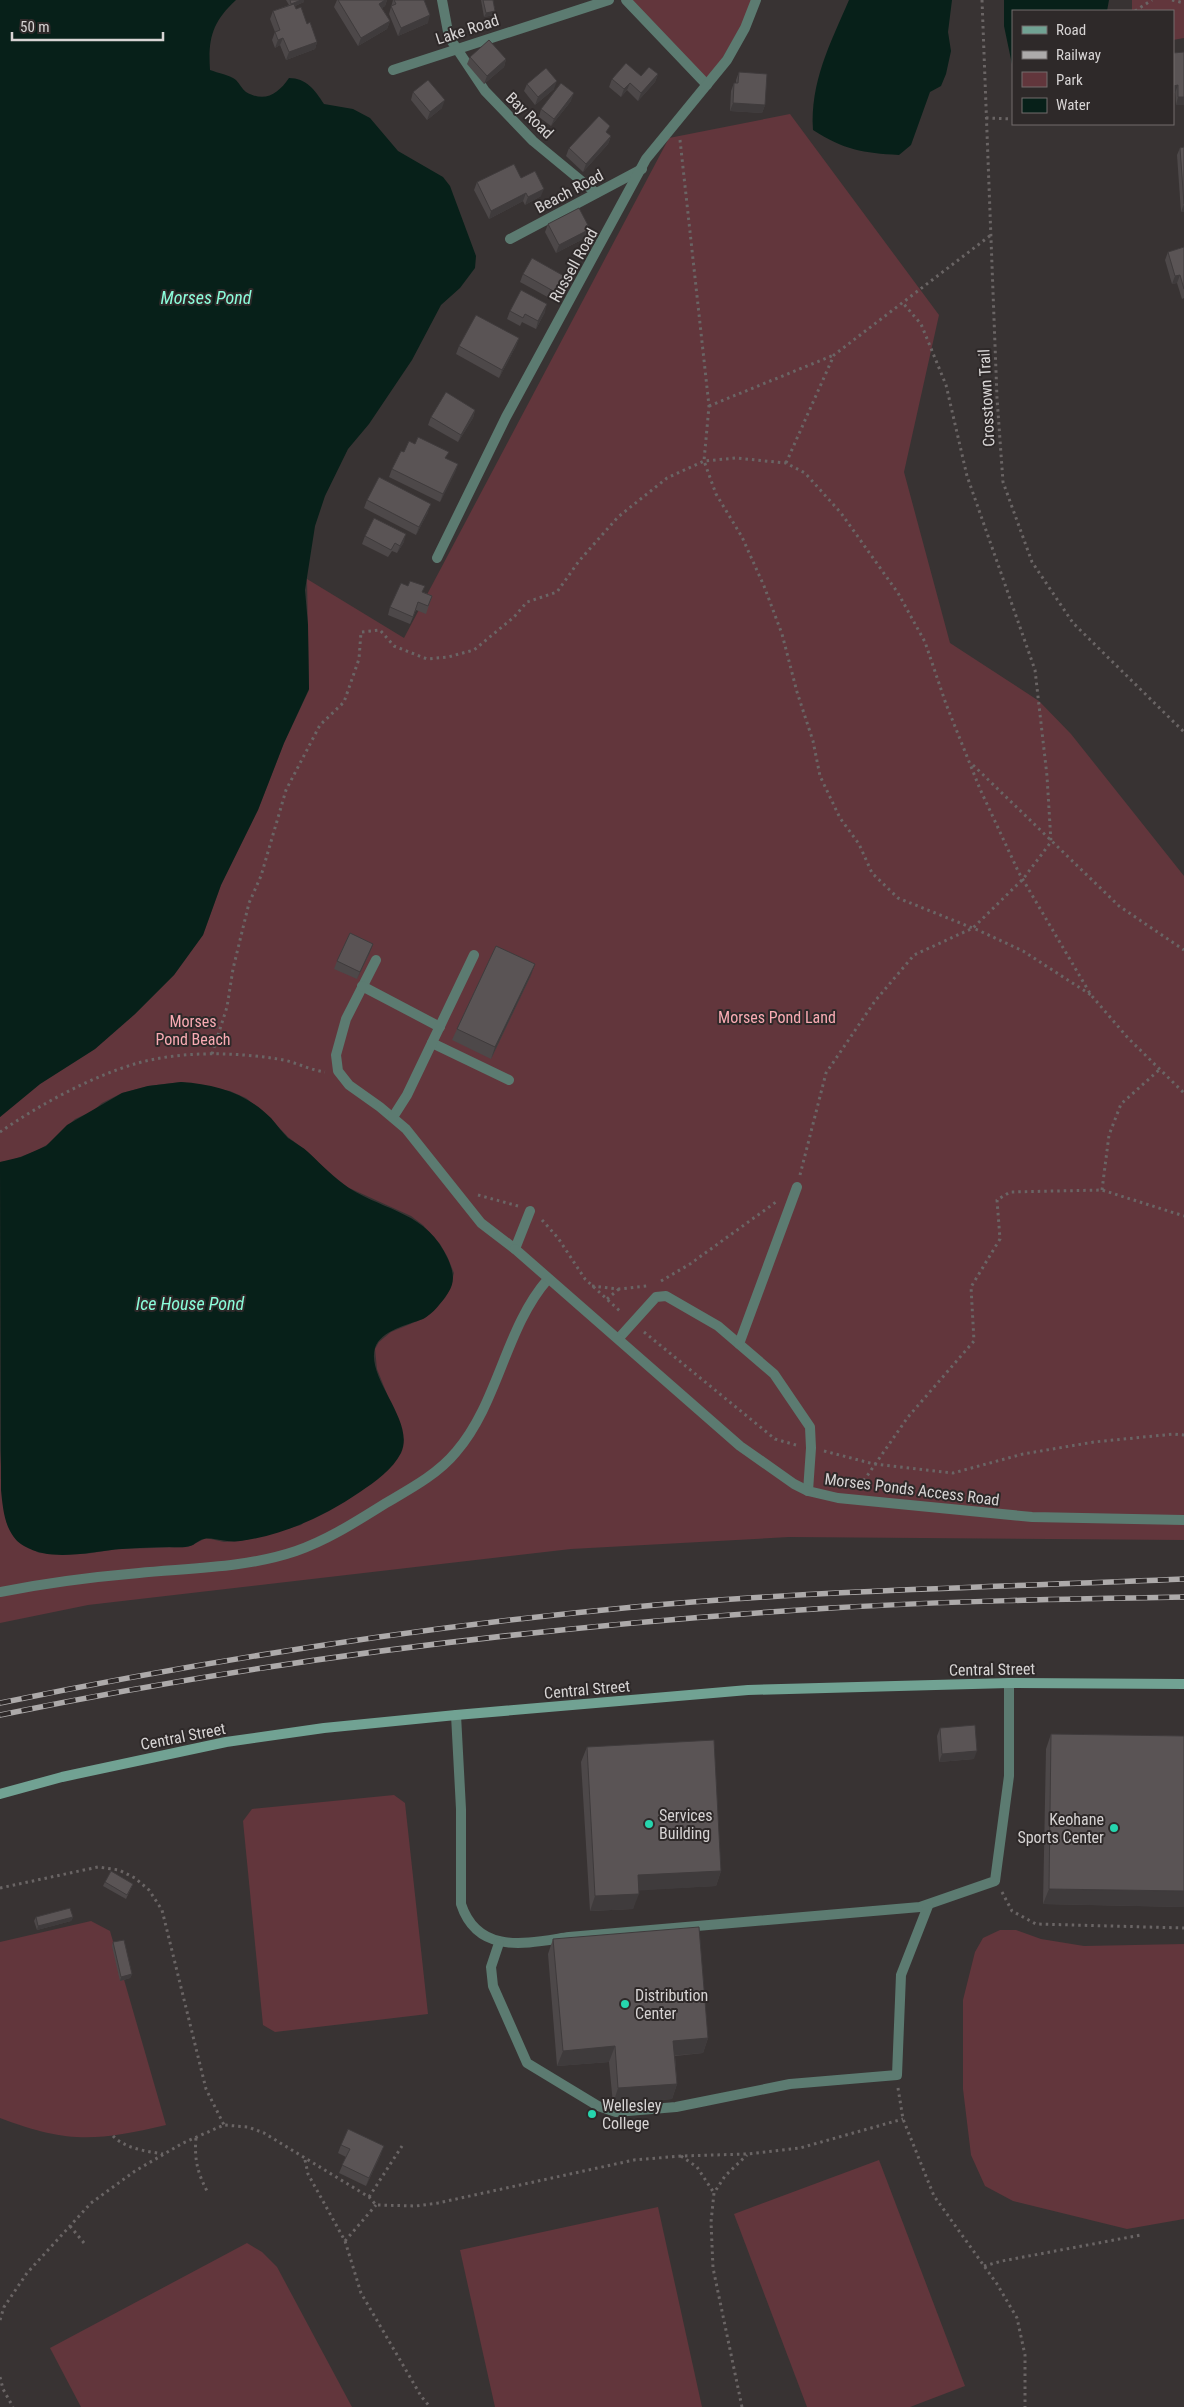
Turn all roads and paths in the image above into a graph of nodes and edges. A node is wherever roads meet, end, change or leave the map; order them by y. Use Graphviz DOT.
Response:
graph roads {
  1 [pos="442,0"];
  2 [pos="609,0"];
  3 [pos="626,0"];
  4 [pos="756,0"];
  5 [pos="982,0"];
  6 [pos="1152,0"];
  7 [pos="1172,0"];
  8 [pos="1184,3"];
  9 [pos="1137,10"];
  10 [pos="456,48"];
  11 [pos="393,70"];
  12 [pos="707,85"];
  13 [pos="986,118"];
  14 [pos="678,119"];
  15 [pos="1012,119"];
  16 [pos="642,169"];
  17 [pos="596,193"];
  18 [pos="991,235"];
  19 [pos="510,239"];
  20 [pos="902,302"];
  21 [pos="834,355"];
  22 [pos="709,406"];
  23 [pos="704,461"];
  24 [pos="786,463"];
  25 [pos="437,558"];
  26 [pos="1184,732"];
  27 [pos="971,763"];
  28 [pos="1051,842"];
  29 [pos="1023,879"];
  30 [pos="973,928"];
  31 [pos="1184,950"];
  32 [pos="474,955"];
  33 [pos="376,960"];
  34 [pos="362,986"];
  35 [pos="1092,995"];
  36 [pos="440,1028"];
  37 [pos="432,1043"];
  38 [pos="212,1054"];
  39 [pos="1160,1070"];
  40 [pos="338,1071"];
  41 [pos="509,1080"];
  42 [pos="1184,1093"];
  43 [pos="393,1117"];
  44 [pos="0,1132"];
  45 [pos="797,1187"];
  46 [pos="1102,1190"];
  47 [pos="458,1192"];
  48 [pos="530,1211"];
  49 [pos="1184,1216"];
  50 [pos="515,1249"];
  51 [pos="548,1279"];
  52 [pos="592,1286"];
  53 [pos="619,1289"];
  54 [pos="607,1300"];
  55 [pos="632,1322"];
  56 [pos="619,1338"];
  57 [pos="739,1344"];
  58 [pos="1184,1435"];
  59 [pos="811,1448"];
  60 [pos="874,1464"];
  61 [pos="808,1491"];
  62 [pos="857,1491"];
  63 [pos="1184,1520"];
  64 [pos="0,1582"];
  65 [pos="16,1589"];
  66 [pos="0,1592"];
  67 [pos="1009,1683"];
  68 [pos="1184,1684"];
  69 [pos="456,1715"];
  70 [pos="0,1794"];
  71 [pos="995,1881"];
  72 [pos="0,1888"];
  73 [pos="928,1906"];
  74 [pos="1184,1928"];
  75 [pos="499,1943"];
  76 [pos="897,2075"];
  77 [pos="902,2119"];
  78 [pos="224,2125"];
  79 [pos="113,2136"];
  80 [pos="196,2138"];
  81 [pos="402,2146"];
  82 [pos="164,2154"];
  83 [pos="747,2154"];
  84 [pos="681,2156"];
  85 [pos="304,2159"];
  86 [pos="208,2193"];
  87 [pos="714,2193"];
  88 [pos="369,2197"];
  89 [pos="376,2205"];
  90 [pos="70,2226"];
  91 [pos="1141,2235"];
  92 [pos="346,2241"];
  93 [pos="84,2243"];
  94 [pos="984,2266"];
  95 [pos="0,2320"];
  96 [pos="0,2377"];
  97 [pos="13,2407"];
  98 [pos="430,2407"];
  99 [pos="742,2407"];
  100 [pos="1025,2407"];
  1 -- 10 [label="street, Bay Road"];
  2 -- 10 [label="street, Lake Road"];
  3 -- 12 [label="street"];
  4 -- 12 [label="street, Russell Road"];
  5 -- 13 [label="path, Crosstown Trail"];
  6 -- 9 [label="path"];
  7 -- 8 [label="path"];
  10 -- 11 [label="street, Lake Road"];
  10 -- 17 [label="street, Bay Road"];
  12 -- 14 [label="street, Russell Road"];
  13 -- 15 [label="path"];
  13 -- 18 [label="path, Crosstown Trail"];
  14 -- 16 [label="street, Russell Road"];
  14 -- 22 [label="path"];
  16 -- 17 [label="street, Beach Road"];
  16 -- 25 [label="street, Russell Road"];
  17 -- 19 [label="street, Beach Road"];
  18 -- 20 [label="path"];
  18 -- 26 [label="path, Crosstown Trail"];
  20 -- 21 [label="path"];
  20 -- 28 [label="path"];
  21 -- 22 [label="path"];
  21 -- 24 [label="path"];
  22 -- 23 [label="path"];
  23 -- 24 [label="path"];
  23 -- 30 [label="path"];
  23 -- 38 [label="path"];
  24 -- 27 [label="path"];
  27 -- 28 [label="path"];
  27 -- 29 [label="path"];
  28 -- 29 [label="path"];
  28 -- 31 [label="path"];
  29 -- 30 [label="path"];
  29 -- 35 [label="path"];
  30 -- 35 [label="path"];
  30 -- 45 [label="path"];
  32 -- 36 [label="street"];
  33 -- 34 [label="street"];
  34 -- 36 [label="street"];
  34 -- 40 [label="street"];
  35 -- 39 [label="path"];
  36 -- 37 [label="street"];
  37 -- 41 [label="street"];
  37 -- 43 [label="street"];
  38 -- 40 [label="path"];
  38 -- 44 [label="path"];
  39 -- 42 [label="path"];
  39 -- 46 [label="path"];
  40 -- 43 [label="street, Morses Ponds Access Road"];
  43 -- 47 [label="street, Morses Ponds Access Road"];
  45 -- 53 [label="path"];
  45 -- 57 [label="street"];
  46 -- 49 [label="path"];
  46 -- 60 [label="path"];
  47 -- 48 [label="path"];
  47 -- 50 [label="street, Morses Ponds Access Road"];
  48 -- 50 [label="street"];
  48 -- 52 [label="path"];
  50 -- 51 [label="street, Morses Ponds Access Road"];
  51 -- 56 [label="street, Morses Ponds Access Road"];
  51 -- 65 [label="street"];
  52 -- 53 [label="path"];
  52 -- 54 [label="path"];
  53 -- 54 [label="path"];
  54 -- 55 [label="path"];
  55 -- 56 [label="street"];
  55 -- 57 [label="street"];
  55 -- 59 [label="path"];
  56 -- 61 [label="street, Morses Ponds Access Road"];
  57 -- 59 [label="street"];
  58 -- 60 [label="path"];
  59 -- 60 [label="path"];
  59 -- 61 [label="street"];
  60 -- 62 [label="path"];
  61 -- 63 [label="street, Morses Ponds Access Road"];
  64 -- 65 [label="street"];
  65 -- 66 [label="street"];
  67 -- 68 [label="main road, Central Street"];
  67 -- 69 [label="main road, Central Street"];
  67 -- 71 [label="street"];
  69 -- 70 [label="main road, Central Street"];
  69 -- 75 [label="street"];
  71 -- 73 [label="street"];
  71 -- 74 [label="path"];
  72 -- 78 [label="path"];
  73 -- 75 [label="street"];
  73 -- 76 [label="street"];
  75 -- 76 [label="street"];
  76 -- 77 [label="path"];
  77 -- 83 [label="path"];
  77 -- 94 [label="path"];
  78 -- 80 [label="path"];
  78 -- 85 [label="path"];
  79 -- 82 [label="path"];
  80 -- 82 [label="path"];
  80 -- 86 [label="path"];
  81 -- 88 [label="path"];
  82 -- 90 [label="path"];
  83 -- 84 [label="path"];
  83 -- 87 [label="path"];
  84 -- 87 [label="path"];
  84 -- 89 [label="path"];
  85 -- 88 [label="path"];
  85 -- 92 [label="path"];
  87 -- 99 [label="path"];
  88 -- 89 [label="path"];
  89 -- 92 [label="path"];
  90 -- 93 [label="path"];
  90 -- 95 [label="path"];
  91 -- 94 [label="path"];
  92 -- 98 [label="path"];
  94 -- 100 [label="path"];
  96 -- 97 [label="path"];
}
